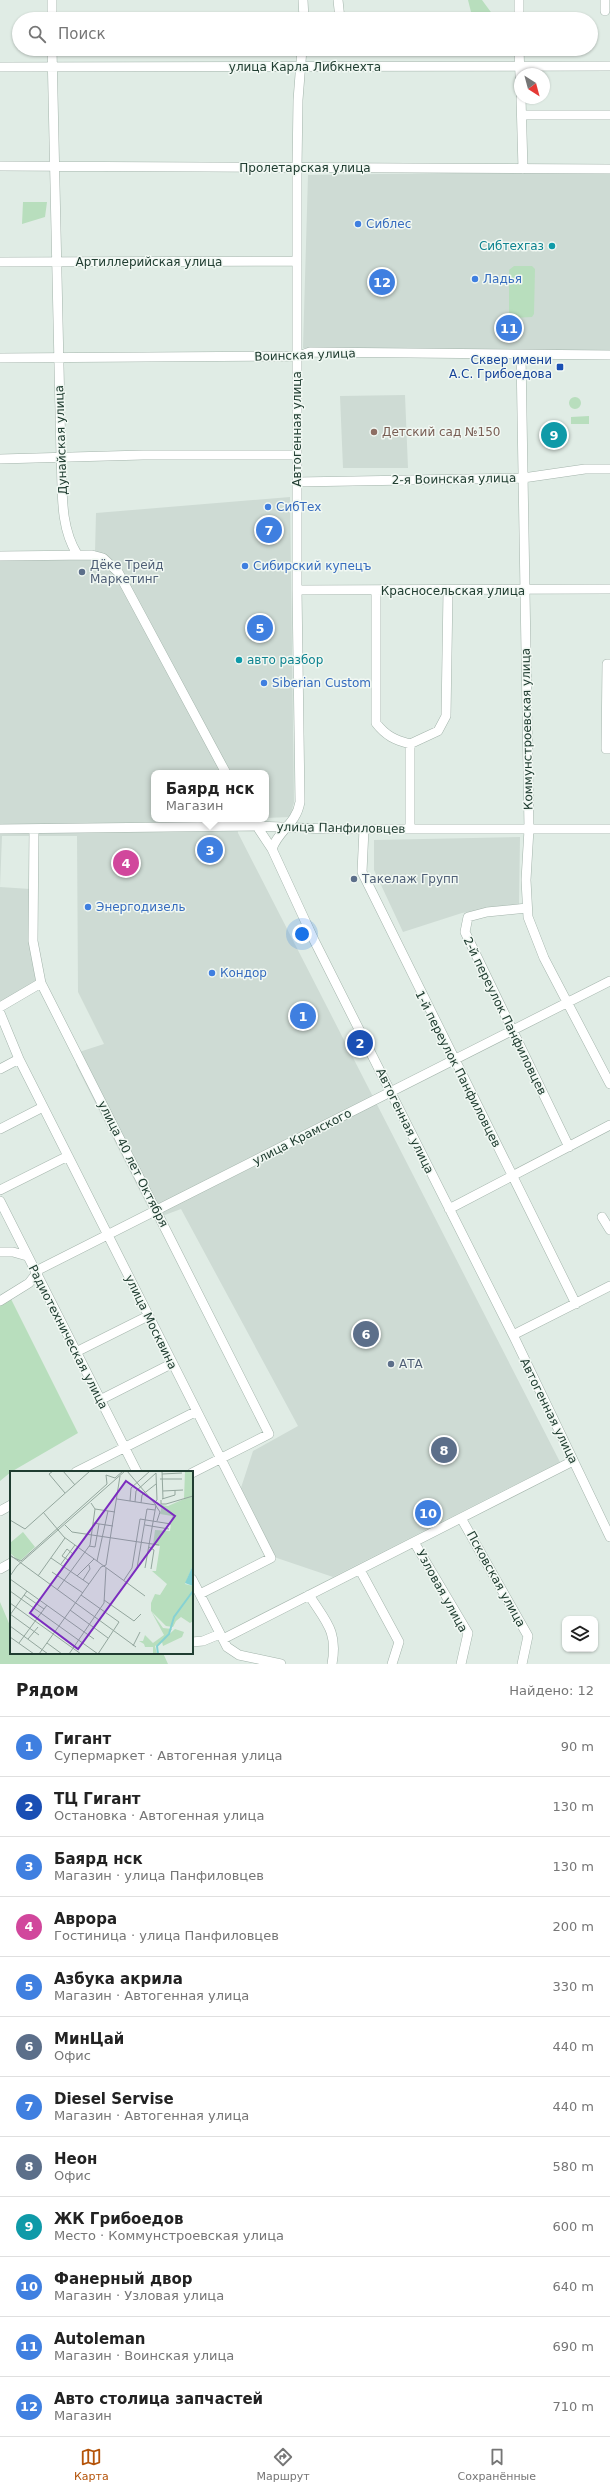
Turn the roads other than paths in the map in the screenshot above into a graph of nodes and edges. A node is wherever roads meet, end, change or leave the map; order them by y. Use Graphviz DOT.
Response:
graph roads {
  1 [pos="52,0"];
  2 [pos="303,0"];
  3 [pos="338,0"];
  4 [pos="518,0"];
  5 [pos="605,0"];
  6 [pos="52,12"];
  7 [pos="304,12"];
  8 [pos="339,12"];
  9 [pos="519,12"];
  10 [pos="605,12"];
  11 [pos="52,56"];
  12 [pos="301,56"];
  13 [pos="519,56"];
  14 [pos="52,66"];
  15 [pos="610,66"];
  16 [pos="0,67"];
  17 [pos="300,67"];
  18 [pos="520,68"];
  19 [pos="550,70"];
  20 [pos="514,72"];
  21 [pos="521,104"];
  22 [pos="522,115"];
  23 [pos="610,115"];
  24 [pos="54,165"];
  25 [pos="0,166"];
  26 [pos="297,168"];
  27 [pos="523,169"];
  28 [pos="610,169"];
  29 [pos="297,261"];
  30 [pos="0,262"];
  31 [pos="55,262"];
  32 [pos="522,355"];
  33 [pos="610,355"];
  34 [pos="298,356"];
  35 [pos="58,357"];
  36 [pos="0,358"];
  37 [pos="297,455"];
  38 [pos="61,456"];
  39 [pos="0,458"];
  40 [pos="610,469"];
  41 [pos="523,478"];
  42 [pos="297,482"];
  43 [pos="77,554"];
  44 [pos="0,556"];
  45 [pos="610,589"];
  46 [pos="297,590"];
  47 [pos="448,590"];
  48 [pos="525,590"];
  49 [pos="376,591"];
  50 [pos="610,664"];
  51 [pos="410,744"];
  52 [pos="610,748"];
  53 [pos="224,770"];
  54 [pos="254,822"];
  55 [pos="288,826"];
  56 [pos="0,829"];
  57 [pos="34,829"];
  58 [pos="364,829"];
  59 [pos="410,829"];
  60 [pos="529,829"];
  61 [pos="610,829"];
  62 [pos="272,849"];
  63 [pos="527,908"];
  64 [pos="610,981"];
  65 [pos="41,983"];
  66 [pos="568,1002"];
  67 [pos="0,1007"];
  68 [pos="0,1012"];
  69 [pos="512,1032"];
  70 [pos="19,1060"];
  71 [pos="454,1062"];
  72 [pos="0,1069"];
  73 [pos="610,1084"];
  74 [pos="392,1092"];
  75 [pos="43,1107"];
  76 [pos="610,1125"];
  77 [pos="0,1129"];
  78 [pos="569,1147"];
  79 [pos="68,1156"];
  80 [pos="512,1176"];
  81 [pos="0,1190"];
  82 [pos="0,1201"];
  83 [pos="449,1209"];
  84 [pos="157,1211"];
  85 [pos="602,1216"];
  86 [pos="610,1230"];
  87 [pos="109,1235"];
  88 [pos="0,1252"];
  89 [pos="27,1256"];
  90 [pos="36,1274"];
  91 [pos="610,1286"];
  92 [pos="0,1300"];
  93 [pos="576,1304"];
  94 [pos="148,1316"];
  95 [pos="513,1335"];
  96 [pos="76,1352"];
  97 [pos="171,1364"];
  98 [pos="100,1400"];
  99 [pos="195,1412"];
  100 [pos="124,1448"];
  101 [pos="220,1459"];
  102 [pos="573,1461"];
  103 [pos="78,1471"];
  104 [pos="136,1471"];
  105 [pos="193,1472"];
  106 [pos="10,1506"];
  107 [pos="0,1511"];
  108 [pos="462,1518"];
  109 [pos="610,1537"];
  110 [pos="414,1542"];
  111 [pos="10,1564"];
  112 [pos="0,1569"];
  113 [pos="360,1570"];
  114 [pos="193,1581"];
  115 [pos="200,1594"];
  116 [pos="309,1595"];
  117 [pos="222,1637"];
  118 [pos="193,1642"];
  119 [pos="248,1660"];
  120 [pos="281,1664"];
  121 [pos="332,1664"];
  122 [pos="392,1664"];
  123 [pos="461,1664"];
  124 [pos="522,1664"];
  1 -- 6 [label="street"];
  2 -- 7 [label="street"];
  3 -- 8 [label="street"];
  4 -- 9 [label="street"];
  5 -- 10 [label="street"];
  11 -- 14 [label="street, Дунайская улица"];
  12 -- 17 [label="street, Автогенная улица"];
  13 -- 18 [label="street"];
  14 -- 16 [label="street, улица Карла Либкнехта"];
  14 -- 17 [label="street, улица Карла Либкнехта"];
  14 -- 24 [label="street, Дунайская улица"];
  15 -- 19 [label="street, улица Карла Либкнехта"];
  17 -- 20 [label="street, улица Карла Либкнехта"];
  17 -- 26 [label="street, Автогенная улица"];
  21 -- 22 [label="street"];
  22 -- 23 [label="street"];
  22 -- 27 [label="street"];
  24 -- 25 [label="street, Пролетарская улица"];
  24 -- 26 [label="street, Пролетарская улица"];
  24 -- 31 [label="street, Дунайская улица"];
  26 -- 27 [label="street, Пролетарская улица"];
  26 -- 29 [label="street, Автогенная улица"];
  27 -- 28 [label="street, Пролетарская улица"];
  29 -- 31 [label="street, Артиллерийская улица"];
  29 -- 34 [label="street, Автогенная улица"];
  30 -- 31 [label="street, Артиллерийская улица"];
  31 -- 35 [label="street, Дунайская улица"];
  32 -- 33 [label="street, Воинская улица"];
  32 -- 34 [label="street, Воинская улица"];
  32 -- 41 [label="street, Коммунстроевская улица"];
  34 -- 35 [label="street, Воинская улица"];
  34 -- 37 [label="street, Автогенная улица"];
  35 -- 36 [label="street, Воинская улица"];
  35 -- 38 [label="street, Дунайская улица"];
  37 -- 38 [label="street"];
  37 -- 42 [label="street, Автогенная улица"];
  38 -- 39 [label="street"];
  38 -- 43 [label="street, Дунайская улица"];
  40 -- 41 [label="street, 2-я Воинская улица"];
  41 -- 42 [label="street, 2-я Воинская улица"];
  41 -- 48 [label="street, Коммунстроевская улица"];
  42 -- 46 [label="street, Автогенная улица"];
  43 -- 44 [label="street"];
  43 -- 53 [label="street"];
  45 -- 48 [label="street, Красносельская улица"];
  46 -- 49 [label="street, Красносельская улица"];
  46 -- 55 [label="street, Автогенная улица"];
  47 -- 48 [label="street, Красносельская улица"];
  47 -- 49 [label="street, Красносельская улица"];
  47 -- 51 [label="street"];
  48 -- 60 [label="street, Коммунстроевская улица"];
  49 -- 51 [label="street"];
  50 -- 52 [label="street"];
  51 -- 59 [label="street"];
  54 -- 55 [label="street, улица Панфиловцев"];
  54 -- 57 [label="street, улица Панфиловцев"];
  54 -- 62 [label="street"];
  55 -- 58 [label="street, улица Панфиловцев"];
  55 -- 62 [label="street, Автогенная улица"];
  56 -- 57 [label="street, улица Панфиловцев"];
  57 -- 65 [label="street, улица 40 лет Октября"];
  58 -- 59 [label="street, улица Панфиловцев"];
  58 -- 71 [label="street, 1-й переулок Панфиловцев"];
  59 -- 60 [label="street, улица Панфиловцев"];
  60 -- 61 [label="street, улица Панфиловцев"];
  60 -- 63 [label="street, Коммунстроевская улица"];
  62 -- 74 [label="street, Автогенная улица"];
  63 -- 66 [label="street, Коммунстроевская улица"];
  63 -- 69 [label="street, 2-й переулок Панфиловцев"];
  64 -- 66 [label="street, улица Крамского"];
  65 -- 67 [label="street"];
  65 -- 84 [label="street, улица 40 лет Октября"];
  66 -- 69 [label="street, улица Крамского"];
  66 -- 73 [label="street, Коммунстроевская улица"];
  68 -- 70 [label="street, улица Москвина"];
  69 -- 71 [label="street, улица Крамского"];
  69 -- 78 [label="street, 2-й переулок Панфиловцев"];
  70 -- 72 [label="street"];
  70 -- 75 [label="street, улица Москвина"];
  71 -- 74 [label="street, улица Крамского"];
  71 -- 80 [label="street, 1-й переулок Панфиловцев"];
  74 -- 83 [label="street, Автогенная улица"];
  74 -- 84 [label="street, улица Крамского"];
  75 -- 77 [label="street"];
  75 -- 79 [label="street, улица Москвина"];
  76 -- 78 [label="street"];
  78 -- 80 [label="street"];
  79 -- 81 [label="street"];
  79 -- 87 [label="street, улица Москвина"];
  80 -- 83 [label="street"];
  80 -- 93 [label="street, 1-й переулок Панфиловцев"];
  82 -- 89 [label="street, Радиотехническая улица"];
  83 -- 95 [label="street, Автогенная улица"];
  84 -- 87 [label="street, улица Крамского"];
  84 -- 101 [label="street, улица 40 лет Октября"];
  85 -- 86 [label="street"];
  87 -- 90 [label="street, улица Крамского"];
  87 -- 94 [label="street, улица Москвина"];
  88 -- 89 [label="street"];
  89 -- 90 [label="street, Радиотехническая улица"];
  90 -- 92 [label="street, улица Крамского"];
  90 -- 96 [label="street, Радиотехническая улица"];
  91 -- 93 [label="street"];
  93 -- 95 [label="street"];
  94 -- 96 [label="street"];
  94 -- 97 [label="street, улица Москвина"];
  95 -- 102 [label="street, Автогенная улица"];
  96 -- 98 [label="street, Радиотехническая улица"];
  97 -- 98 [label="street"];
  97 -- 99 [label="street, улица Москвина"];
  98 -- 100 [label="street, Радиотехническая улица"];
  99 -- 100 [label="street"];
  99 -- 101 [label="street, улица Москвина"];
  100 -- 103 [label="street"];
  100 -- 104 [label="street, Радиотехническая улица"];
  101 -- 105 [label="street"];
  101 -- 115 [label="street, улица Москвина"];
  102 -- 108 [label="street"];
  102 -- 109 [label="street, Автогенная улица"];
  106 -- 107 [label="street"];
  108 -- 110 [label="street"];
  108 -- 124 [label="street, Псковская улица"];
  110 -- 113 [label="street"];
  110 -- 123 [label="street, Узловая улица"];
  111 -- 112 [label="street"];
  113 -- 116 [label="street"];
  113 -- 122 [label="street"];
  114 -- 115 [label="street"];
  115 -- 117 [label="street"];
  116 -- 117 [label="street"];
  116 -- 121 [label="street"];
  117 -- 118 [label="street"];
  117 -- 119 [label="street"];
  119 -- 120 [label="street"];
}
